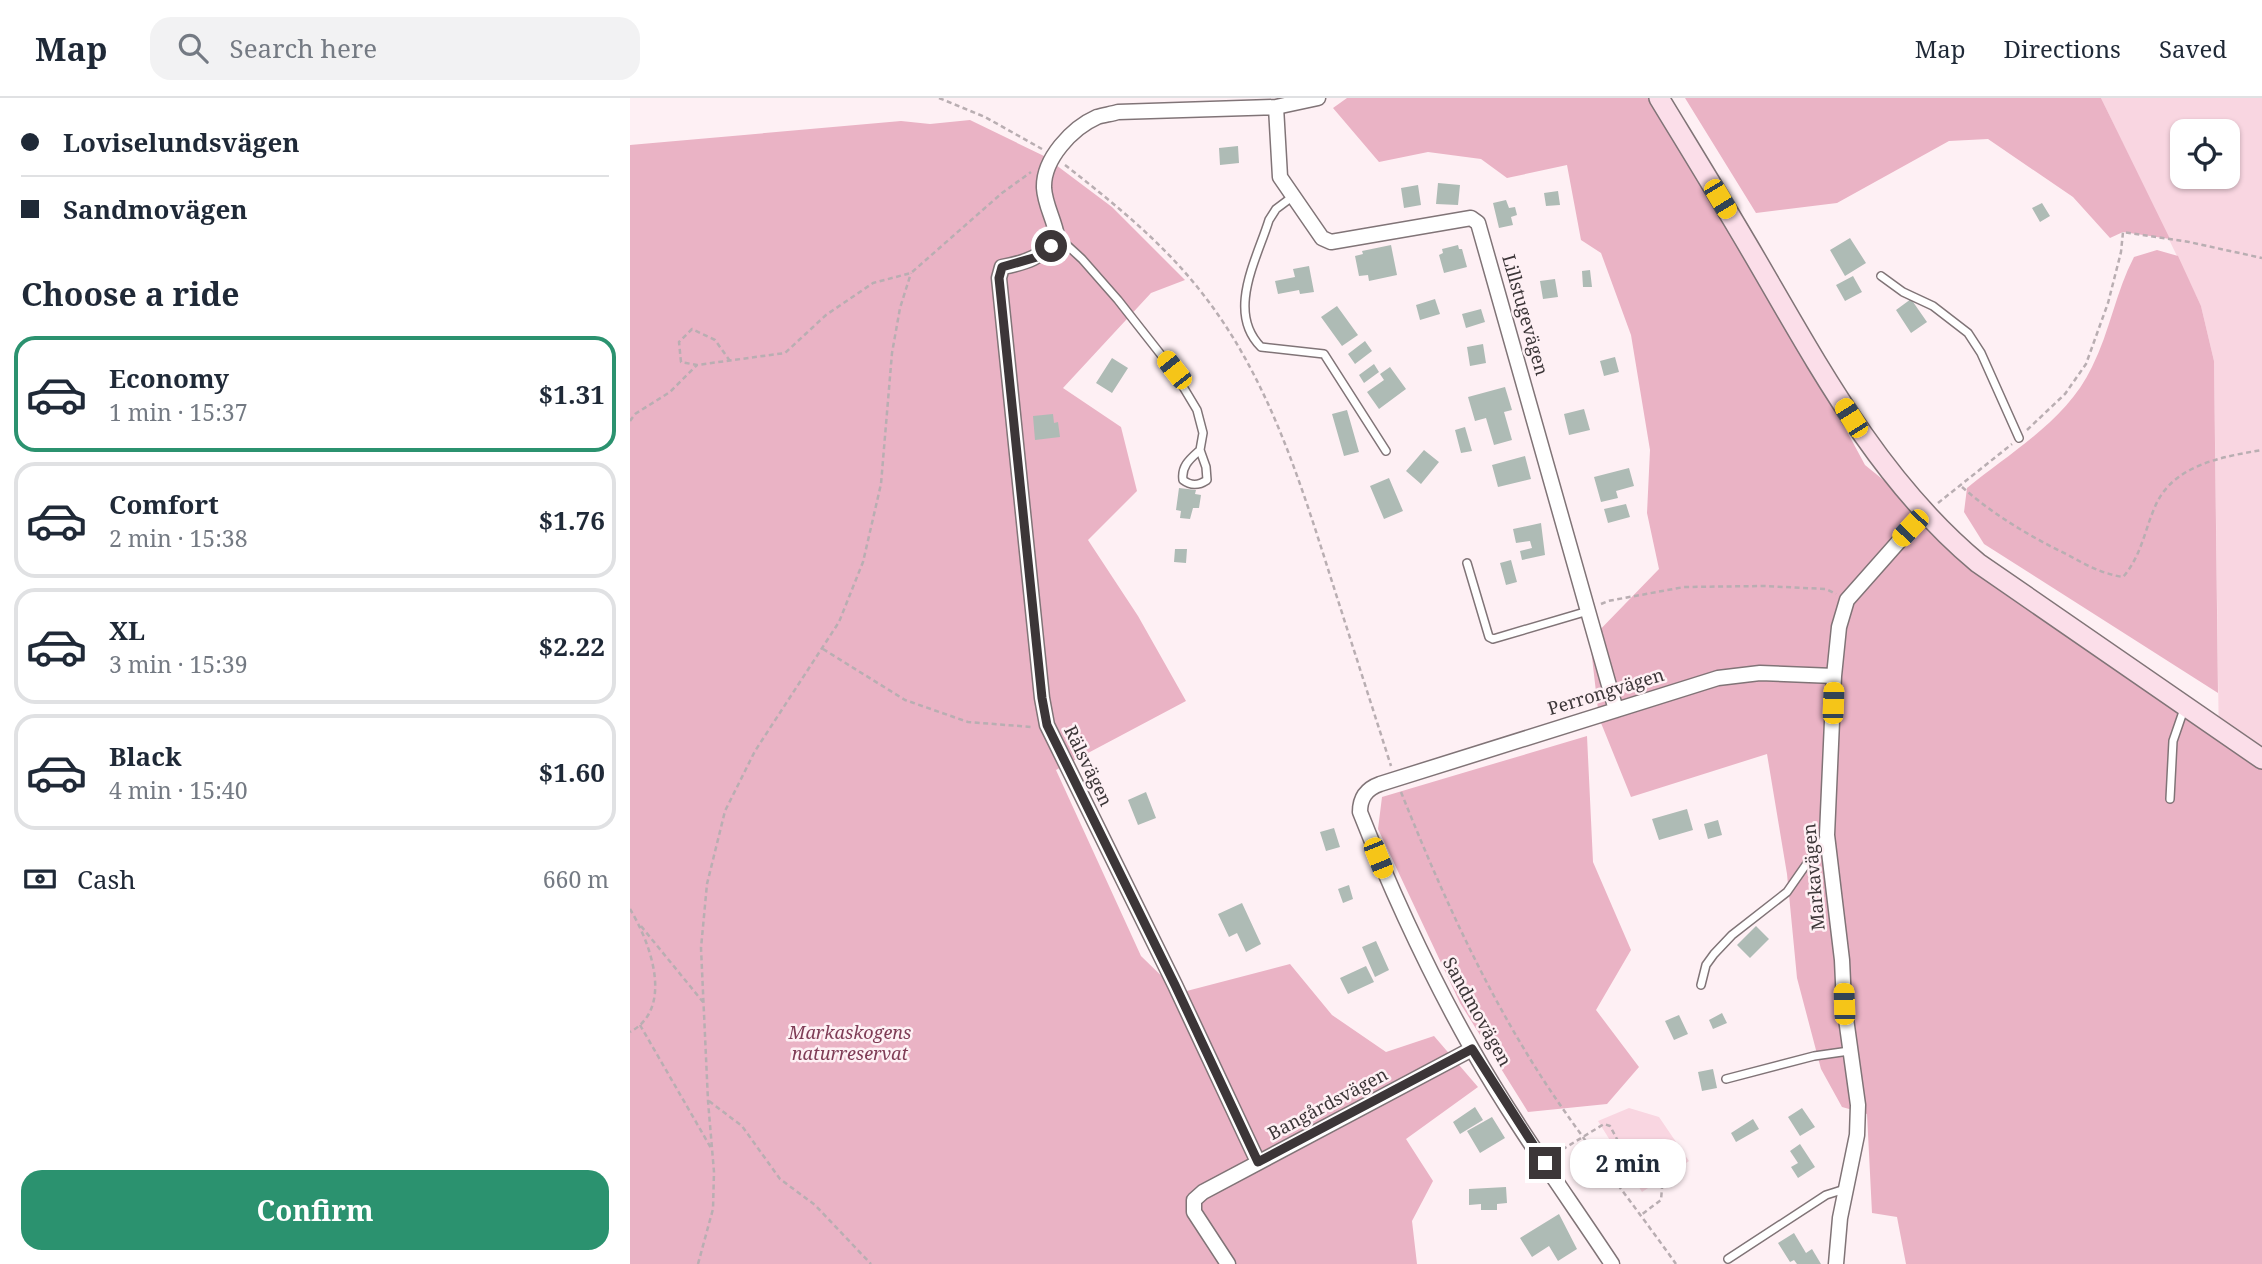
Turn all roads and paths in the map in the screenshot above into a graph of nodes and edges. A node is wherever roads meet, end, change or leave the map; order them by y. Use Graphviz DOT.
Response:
graph roads {
  1 [pos="939,98"];
  2 [pos="1318,98"];
  3 [pos="1659,98"];
  4 [pos="1276,107"];
  5 [pos="1054,156"];
  6 [pos="1292,198"];
  7 [pos="1057,236"];
  8 [pos="2262,258"];
  9 [pos="911,273"];
  10 [pos="1881,276"];
  11 [pos="730,361"];
  12 [pos="697,365"];
  13 [pos="630,414"];
  14 [pos="635,414"];
  15 [pos="630,421"];
  16 [pos="2019,438"];
  17 [pos="1200,450"];
  18 [pos="2262,450"];
  19 [pos="1385,451"];
  20 [pos="1961,486"];
  21 [pos="1924,513"];
  22 [pos="1467,562"];
  23 [pos="1841,597"];
  24 [pos="1589,611"];
  25 [pos="823,649"];
  26 [pos="1834,676"];
  27 [pos="2185,705"];
  28 [pos="1616,710"];
  29 [pos="1047,725"];
  30 [pos="2262,759"];
  31 [pos="1395,779"];
  32 [pos="2170,799"];
  33 [pos="1827,835"];
  34 [pos="630,909"];
  35 [pos="639,923"];
  36 [pos="1701,985"];
  37 [pos="703,1002"];
  38 [pos="640,1025"];
  39 [pos="630,1032"];
  40 [pos="1472,1049"];
  41 [pos="1849,1051"];
  42 [pos="1726,1079"];
  43 [pos="708,1101"];
  44 [pos="1583,1135"];
  45 [pos="713,1150"];
  46 [pos="1258,1162"];
  47 [pos="1545,1163"];
  48 [pos="1846,1188"];
  49 [pos="1641,1215"];
  50 [pos="1728,1259"];
  51 [pos="698,1264"];
  52 [pos="871,1264"];
  53 [pos="1228,1264"];
  54 [pos="1612,1264"];
  55 [pos="1676,1264"];
  56 [pos="1836,1264"];
  1 -- 5 [label="path"];
  2 -- 4 [label="street"];
  3 -- 21 [label="street"];
  4 -- 5 [label="street"];
  4 -- 6 [label="street, Lillstugevägen"];
  5 -- 7 [label="street"];
  5 -- 9 [label="path"];
  5 -- 31 [label="path"];
  6 -- 19 [label="lane"];
  6 -- 24 [label="street, Lillstugevägen"];
  7 -- 17 [label="lane"];
  7 -- 29 [label="street, Rälsvägen"];
  8 -- 16 [label="path"];
  9 -- 11 [label="path"];
  9 -- 25 [label="path"];
  10 -- 16 [label="lane"];
  11 -- 12 [label="path"];
  11 -- 12 [label="path"];
  12 -- 14 [label="path"];
  13 -- 14 [label="path"];
  14 -- 15 [label="path"];
  16 -- 20 [label="path"];
  17 -- 17 [label="lane"];
  18 -- 20 [label="path"];
  20 -- 21 [label="path"];
  21 -- 26 [label="street, Markavägen"];
  21 -- 27 [label="street"];
  22 -- 24 [label="lane"];
  23 -- 24 [label="path"];
  24 -- 28 [label="street, Lillstugevägen"];
  25 -- 29 [label="path"];
  25 -- 37 [label="path"];
  26 -- 28 [label="street, Perrongvägen"];
  26 -- 33 [label="street, Markavägen"];
  27 -- 30 [label="street"];
  27 -- 32 [label="lane"];
  28 -- 31 [label="street, Perrongvägen"];
  29 -- 46 [label="street, Rälsvägen"];
  31 -- 40 [label="street, Sandmovägen"];
  31 -- 44 [label="path"];
  33 -- 36 [label="lane"];
  33 -- 41 [label="street, Markavägen"];
  34 -- 35 [label="path"];
  35 -- 37 [label="path"];
  35 -- 38 [label="path"];
  37 -- 43 [label="path"];
  38 -- 39 [label="path"];
  38 -- 45 [label="path"];
  40 -- 46 [label="street, Bangårdsvägen"];
  40 -- 47 [label="street, Sandmovägen"];
  41 -- 42 [label="lane"];
  41 -- 48 [label="street, Markavägen"];
  43 -- 45 [label="path"];
  43 -- 52 [label="path"];
  44 -- 47 [label="path"];
  44 -- 49 [label="path"];
  44 -- 49 [label="path"];
  45 -- 51 [label="path"];
  46 -- 53 [label="street, Bangårdsvägen"];
  47 -- 54 [label="street, Sandmovägen"];
  48 -- 50 [label="lane"];
  48 -- 56 [label="street, Markavägen"];
  49 -- 55 [label="path"];
}
